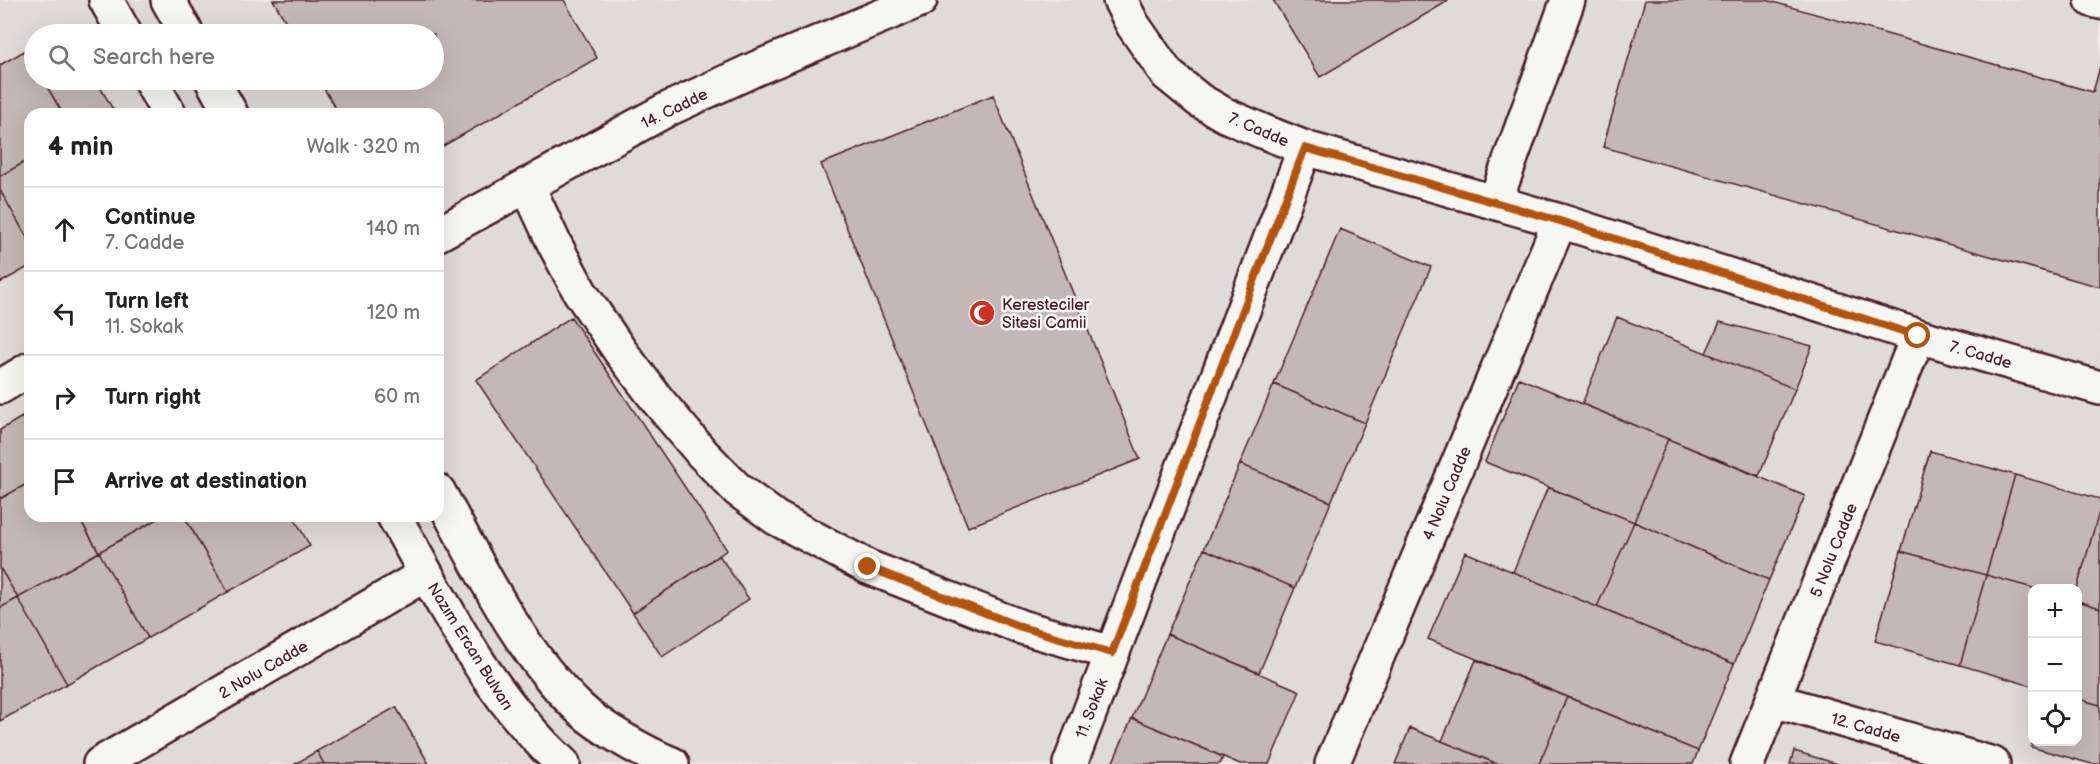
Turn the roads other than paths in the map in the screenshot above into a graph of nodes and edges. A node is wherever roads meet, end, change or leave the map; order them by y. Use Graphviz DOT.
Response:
graph roads {
  1 [pos="106,0"];
  2 [pos="168,0"];
  3 [pos="920,0"];
  4 [pos="1120,0"];
  5 [pos="1568,0"];
  6 [pos="2092,0"];
  7 [pos="2100,2"];
  8 [pos="119,24"];
  9 [pos="181,24"];
  10 [pos="156,90"];
  11 [pos="218,90"];
  12 [pos="166,108"];
  13 [pos="228,108"];
  14 [pos="1305,148"];
  15 [pos="527,185"];
  16 [pos="1495,202"];
  17 [pos="1560,221"];
  18 [pos="444,231"];
  19 [pos="1918,336"];
  20 [pos="24,373"];
  21 [pos="0,387"];
  22 [pos="2100,388"];
  23 [pos="444,501"];
  24 [pos="397,522"];
  25 [pos="426,574"];
  26 [pos="1112,653"];
  27 [pos="1773,700"];
  28 [pos="652,762"];
  29 [pos="100,764"];
  30 [pos="563,764"];
  31 [pos="1070,764"];
  32 [pos="1332,764"];
  33 [pos="1748,764"];
  34 [pos="1993,764"];
  1 -- 8 [label="street"];
  2 -- 9 [label="street"];
  3 -- 15 [label="street, 14. Cadde"];
  4 -- 14 [label="street, 7. Cadde"];
  5 -- 16 [label="street"];
  6 -- 7 [label="street"];
  10 -- 12 [label="street"];
  11 -- 13 [label="street"];
  14 -- 16 [label="street, 7. Cadde"];
  14 -- 26 [label="street, 11. Sokak"];
  15 -- 18 [label="street, 14. Cadde"];
  15 -- 26 [label="street"];
  16 -- 17 [label="street, 7. Cadde"];
  17 -- 19 [label="street, 7. Cadde"];
  17 -- 32 [label="street, 4 Nolu Cadde"];
  19 -- 22 [label="street, 7. Cadde"];
  19 -- 27 [label="street, 5 Nolu Cadde"];
  20 -- 21 [label="street"];
  23 -- 28 [label="street"];
  24 -- 25 [label="street, Nazım Ercan Bulvarı"];
  25 -- 29 [label="street, 2 Nolu Cadde"];
  25 -- 30 [label="street, Nazım Ercan Bulvarı"];
  26 -- 31 [label="street, 11. Sokak"];
  27 -- 33 [label="street, 5 Nolu Cadde"];
  27 -- 34 [label="street, 12. Cadde"];
}
